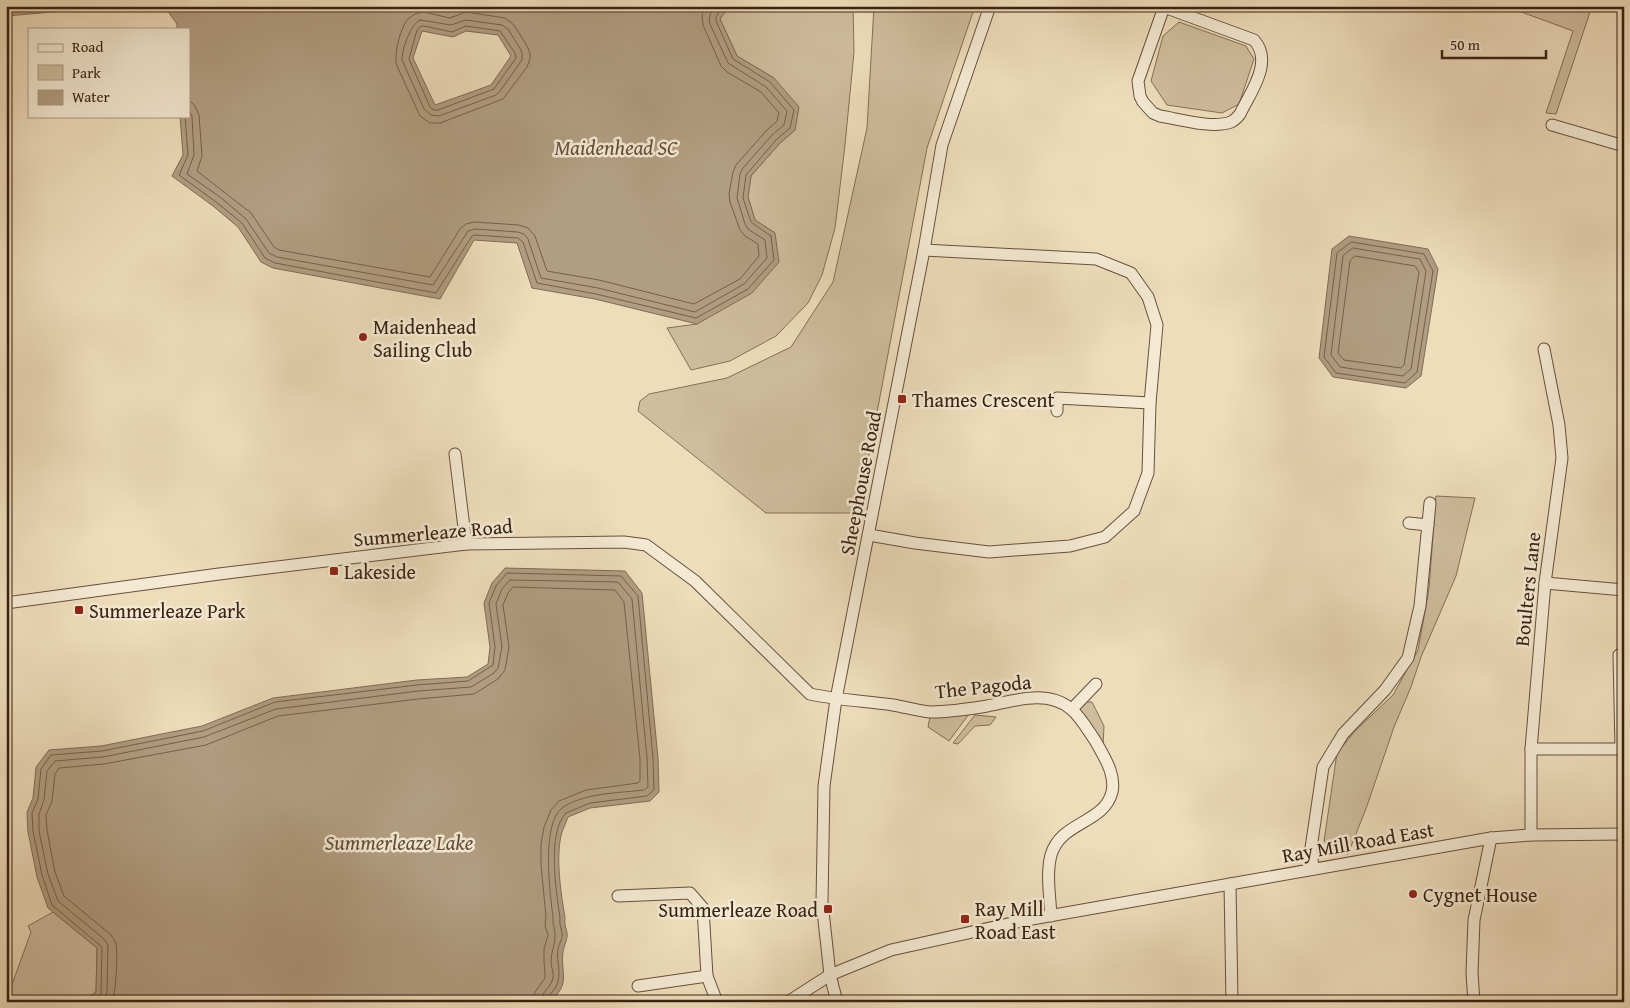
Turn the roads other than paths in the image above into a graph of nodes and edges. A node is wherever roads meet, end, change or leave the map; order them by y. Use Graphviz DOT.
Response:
graph roads {
  1 [pos="990,6"];
  2 [pos="1163,7"];
  3 [pos="1552,125"];
  4 [pos="1624,146"];
  5 [pos="924,250"];
  6 [pos="1544,349"];
  7 [pos="1150,403"];
  8 [pos="1056,411"];
  9 [pos="455,454"];
  10 [pos="1430,502"];
  11 [pos="1409,523"];
  12 [pos="1428,525"];
  13 [pos="869,535"];
  14 [pos="466,544"];
  15 [pos="1545,582"];
  16 [pos="1624,590"];
  17 [pos="6,603"];
  18 [pos="1619,655"];
  19 [pos="1096,684"];
  20 [pos="836,699"];
  21 [pos="1072,709"];
  22 [pos="1531,749"];
  23 [pos="1622,749"];
  24 [pos="1624,834"];
  25 [pos="1530,835"];
  26 [pos="1491,838"];
  27 [pos="1313,869"];
  28 [pos="1230,884"];
  29 [pos="618,896"];
  30 [pos="1051,916"];
  31 [pos="830,975"];
  32 [pos="707,976"];
  33 [pos="638,986"];
  34 [pos="717,1002"];
  35 [pos="788,1002"];
  36 [pos="837,1002"];
  37 [pos="1232,1002"];
  38 [pos="1474,1002"];
  1 -- 5 [label="street, Sheephouse Road"];
  2 -- 2 [label="street"];
  3 -- 4 [label="street"];
  5 -- 7 [label="street"];
  5 -- 13 [label="street, Sheephouse Road"];
  6 -- 15 [label="street, Boulters Lane"];
  7 -- 8 [label="street"];
  7 -- 13 [label="street"];
  9 -- 14 [label="street"];
  10 -- 12 [label="street"];
  11 -- 12 [label="street"];
  12 -- 27 [label="street"];
  13 -- 20 [label="street, Sheephouse Road"];
  14 -- 17 [label="street, Summerleaze Road"];
  14 -- 20 [label="street, Summerleaze Road"];
  15 -- 16 [label="street"];
  15 -- 22 [label="street, Boulters Lane"];
  18 -- 23 [label="street"];
  19 -- 21 [label="street"];
  20 -- 21 [label="street, The Pagoda"];
  20 -- 31 [label="street, Sheephouse Road"];
  21 -- 30 [label="street"];
  22 -- 23 [label="street"];
  22 -- 25 [label="street, Boulters Lane"];
  24 -- 25 [label="street, Ray Mill Road East"];
  25 -- 26 [label="street, Ray Mill Road East"];
  26 -- 27 [label="street, Ray Mill Road East"];
  26 -- 38 [label="street"];
  27 -- 28 [label="street, Ray Mill Road East"];
  28 -- 30 [label="street, Ray Mill Road East"];
  28 -- 37 [label="street"];
  29 -- 32 [label="street"];
  30 -- 31 [label="street, Ray Mill Road East"];
  31 -- 35 [label="street, Ray Mill Road East"];
  31 -- 36 [label="street, Sheephouse Road"];
  32 -- 33 [label="street"];
  32 -- 34 [label="street"];
}
